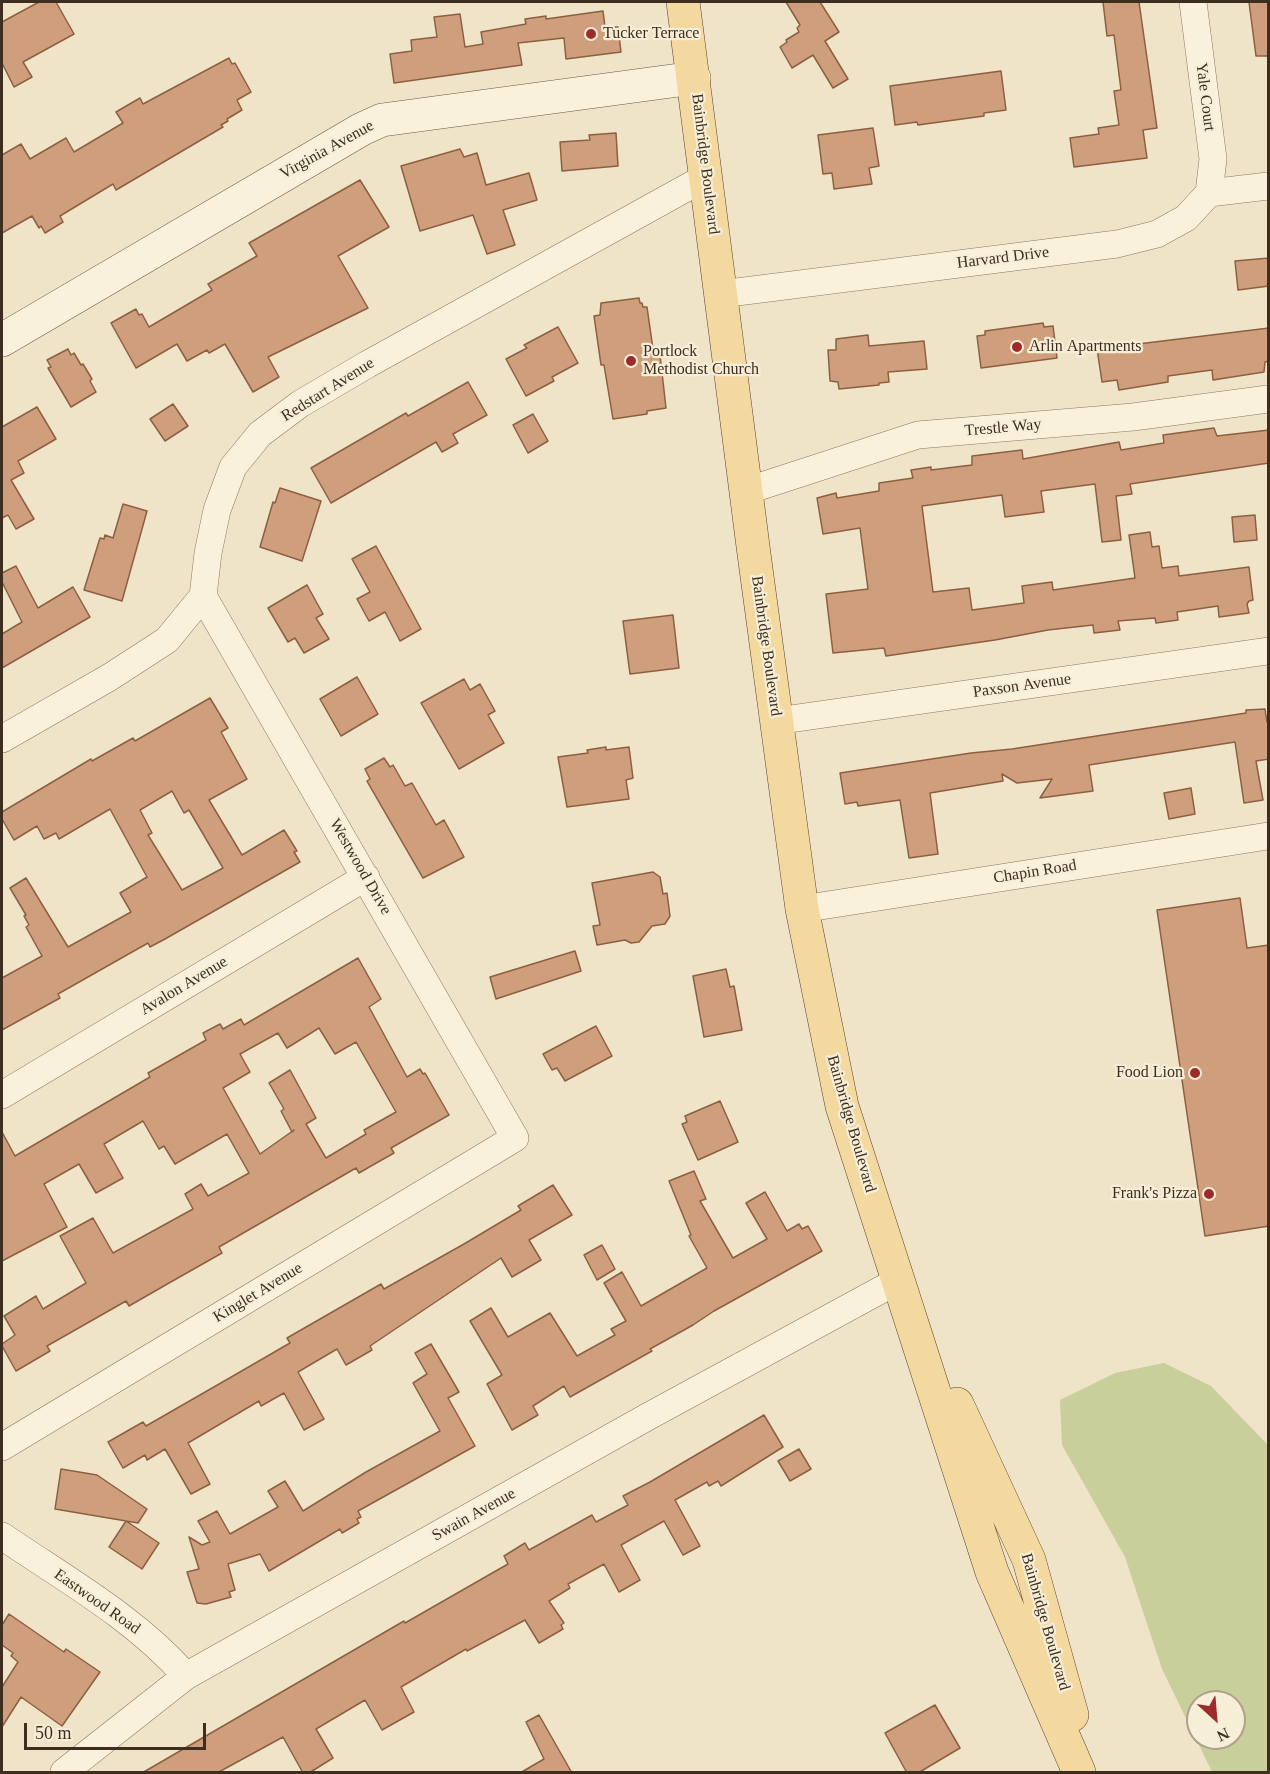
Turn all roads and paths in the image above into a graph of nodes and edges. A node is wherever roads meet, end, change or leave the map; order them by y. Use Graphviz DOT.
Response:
graph roads {
  1 [pos="683,2"];
  2 [pos="1192,2"];
  3 [pos="694,78"];
  4 [pos="706,177"];
  5 [pos="1269,186"];
  6 [pos="1209,193"];
  7 [pos="721,294"];
  8 [pos="2,340"];
  9 [pos="1269,399"];
  10 [pos="746,491"];
  11 [pos="203,596"];
  12 [pos="1269,651"];
  13 [pos="776,722"];
  14 [pos="2,739"];
  15 [pos="1269,836"];
  16 [pos="366,876"];
  17 [pos="802,909"];
  18 [pos="2,1095"];
  19 [pos="515,1138"];
  20 [pos="899,1280"];
  21 [pos="2,1447"];
  22 [pos="2,1536"];
  23 [pos="186,1676"];
  24 [pos="64,1773"];
  25 [pos="1079,1773"];
  26 [pos="1089,1773"];
  1 -- 3 [label="main road, Bainbridge Boulevard"];
  2 -- 6 [label="street, Yale Court"];
  3 -- 4 [label="main road, Bainbridge Boulevard"];
  3 -- 8 [label="street, Virginia Avenue"];
  4 -- 7 [label="main road, Bainbridge Boulevard"];
  4 -- 11 [label="street, Redstart Avenue"];
  5 -- 6 [label="street"];
  6 -- 7 [label="street, Harvard Drive"];
  7 -- 10 [label="main road, Bainbridge Boulevard"];
  9 -- 10 [label="street, Trestle Way"];
  10 -- 13 [label="main road, Bainbridge Boulevard"];
  11 -- 14 [label="street"];
  11 -- 16 [label="street, Westwood Drive"];
  12 -- 13 [label="street, Paxson Avenue"];
  13 -- 17 [label="main road, Bainbridge Boulevard"];
  15 -- 17 [label="street, Chapin Road"];
  16 -- 18 [label="street, Avalon Avenue"];
  16 -- 19 [label="street, Westwood Drive"];
  17 -- 20 [label="main road, Bainbridge Boulevard"];
  19 -- 21 [label="street, Kinglet Avenue"];
  20 -- 23 [label="street, Swain Avenue"];
  20 -- 25 [label="main road, Bainbridge Boulevard"];
  20 -- 26 [label="main road, Bainbridge Boulevard"];
  22 -- 23 [label="street, Eastwood Road"];
  23 -- 24 [label="street, Swain Avenue"];
}
